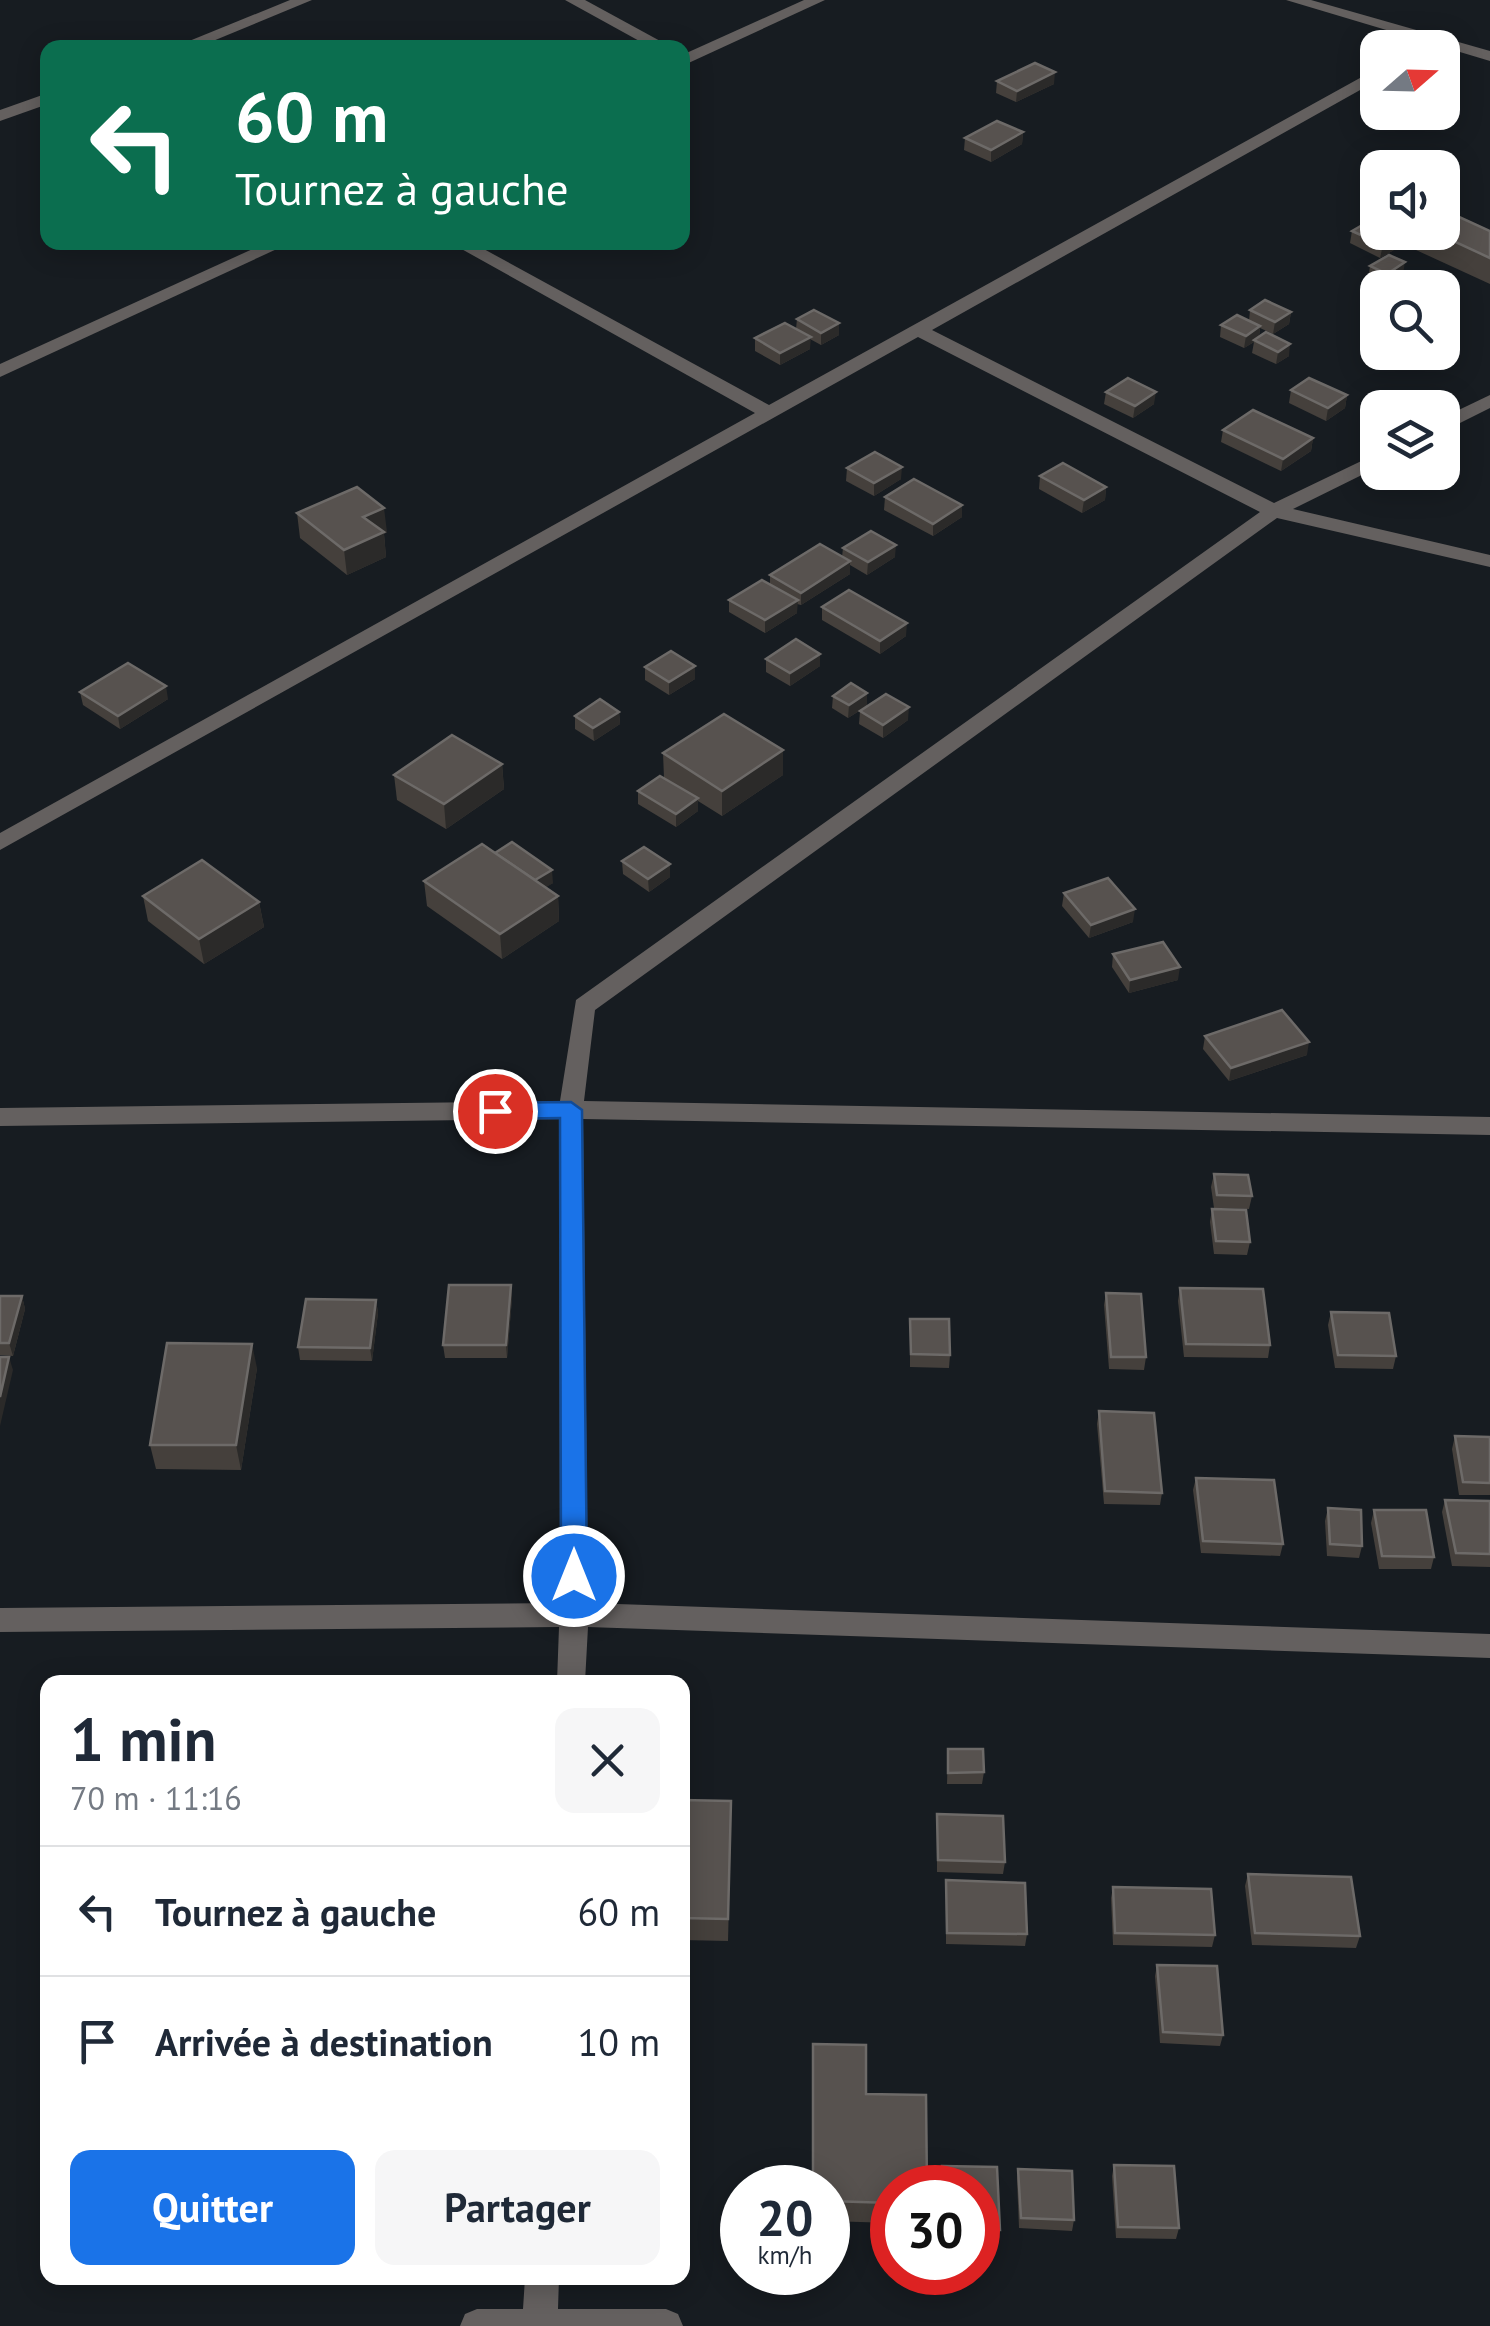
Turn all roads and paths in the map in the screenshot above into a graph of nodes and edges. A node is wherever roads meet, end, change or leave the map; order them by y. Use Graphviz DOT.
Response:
graph roads {
  1 [pos="304,0"];
  2 [pos="573,0"];
  3 [pos="817,0"];
  4 [pos="1294,0"];
  5 [pos="1385,30"];
  6 [pos="201,40"];
  7 [pos="650,40"];
  8 [pos="1460,50"];
  9 [pos="690,56"];
  10 [pos="1490,56"];
  11 [pos="1360,82"];
  12 [pos="40,101"];
  13 [pos="0,116"];
  14 [pos="267,250"];
  15 [pos="471,250"];
  16 [pos="918,330"];
  17 [pos="0,372"];
  18 [pos="1490,402"];
  19 [pos="769,413"];
  20 [pos="1460,417"];
  21 [pos="1360,468"];
  22 [pos="1274,511"];
  23 [pos="1490,561"];
  24 [pos="0,844"];
  25 [pos="571,1110"];
  26 [pos="0,1117"];
  27 [pos="1490,1126"];
  28 [pos="574,1615"];
  29 [pos="0,1620"];
  30 [pos="1490,1646"];
  31 [pos="571,1675"];
  32 [pos="542,2285"];
  33 [pos="540,2323"];
  34 [pos="476,2326"];
  35 [pos="666,2326"];
  1 -- 6 [label="street"];
  2 -- 7 [label="street"];
  3 -- 9 [label="street"];
  4 -- 5 [label="street"];
  8 -- 10 [label="street"];
  11 -- 16 [label="street"];
  12 -- 13 [label="street"];
  14 -- 17 [label="street"];
  15 -- 19 [label="street"];
  16 -- 19 [label="street"];
  16 -- 22 [label="street"];
  18 -- 20 [label="street"];
  19 -- 24 [label="street"];
  21 -- 22 [label="street"];
  22 -- 23 [label="street"];
  22 -- 25 [label="street"];
  25 -- 26 [label="street"];
  25 -- 27 [label="street"];
  25 -- 28 [label="street"];
  28 -- 29 [label="street"];
  28 -- 30 [label="street"];
  28 -- 31 [label="street"];
  32 -- 33 [label="street"];
  33 -- 34 [label="street"];
  33 -- 35 [label="street"];
}
